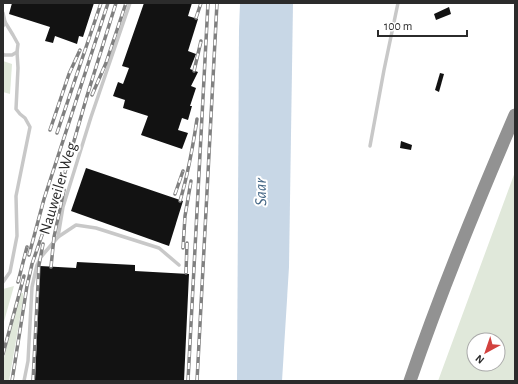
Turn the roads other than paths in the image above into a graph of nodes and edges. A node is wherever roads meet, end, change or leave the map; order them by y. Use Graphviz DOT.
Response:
graph roads {
  1 [pos="130,3"];
  2 [pos="398,3"];
  3 [pos="3,13"];
  4 [pos="4,24"];
  5 [pos="17,52"];
  6 [pos="3,54"];
  7 [pos="515,115"];
  8 [pos="515,136"];
  9 [pos="370,146"];
  10 [pos="58,236"];
  11 [pos="179,265"];
  12 [pos="3,282"];
  13 [pos="24,381"];
  14 [pos="410,381"];
  15 [pos="419,381"];
  1 -- 10 [label="lane, Nauweiler Weg"];
  2 -- 9 [label="lane"];
  3 -- 4 [label="lane"];
  4 -- 5 [label="lane"];
  5 -- 6 [label="lane"];
  5 -- 12 [label="lane"];
  7 -- 14 [label="highway"];
  8 -- 15 [label="highway"];
  10 -- 11 [label="lane"];
  10 -- 13 [label="lane, Nauweiler Weg"];
}
